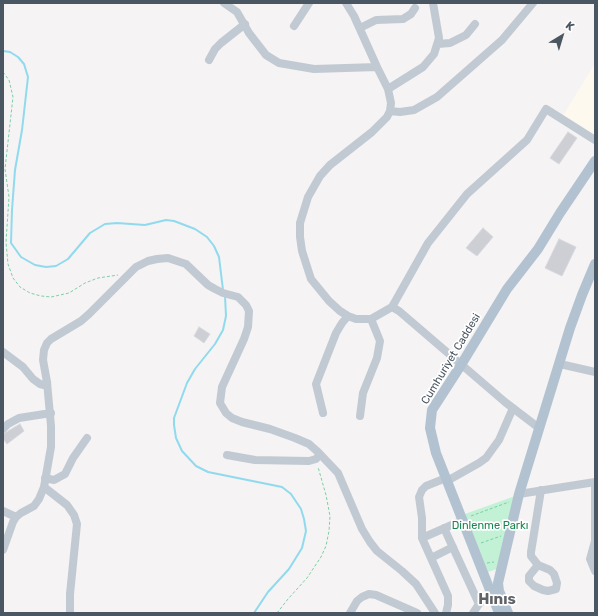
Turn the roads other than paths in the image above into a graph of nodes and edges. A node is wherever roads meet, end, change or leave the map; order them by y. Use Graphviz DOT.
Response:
graph roads {
  1 [pos="224,3"];
  2 [pos="309,3"];
  3 [pos="346,3"];
  4 [pos="433,3"];
  5 [pos="533,3"];
  6 [pos="415,8"];
  7 [pos="245,24"];
  8 [pos="475,24"];
  9 [pos="294,26"];
  10 [pos="360,28"];
  11 [pos="438,44"];
  12 [pos="209,60"];
  13 [pos="377,67"];
  14 [pos="388,89"];
  15 [pos="390,111"];
  16 [pos="595,140"];
  17 [pos="595,161"];
  18 [pos="595,264"];
  19 [pos="392,307"];
  20 [pos="348,316"];
  21 [pos="371,319"];
  22 [pos="3,352"];
  23 [pos="560,364"];
  24 [pos="461,366"];
  25 [pos="595,372"];
  26 [pos="47,382"];
  27 [pos="513,408"];
  28 [pos="51,413"];
  29 [pos="323,413"];
  30 [pos="360,416"];
  31 [pos="539,428"];
  32 [pos="3,429"];
  33 [pos="87,438"];
  34 [pos="227,455"];
  35 [pos="318,456"];
  36 [pos="447,480"];
  37 [pos="595,482"];
  38 [pos="45,483"];
  39 [pos="541,490"];
  40 [pos="516,497"];
  41 [pos="3,511"];
  42 [pos="16,517"];
  43 [pos="466,518"];
  44 [pos="444,528"];
  45 [pos="422,538"];
  46 [pos="453,547"];
  47 [pos="3,550"];
  48 [pos="431,558"];
  49 [pos="538,564"];
  50 [pos="595,571"];
  51 [pos="496,592"];
  52 [pos="480,604"];
  53 [pos="70,613"];
  54 [pos="350,613"];
  55 [pos="418,613"];
  56 [pos="435,613"];
  57 [pos="446,613"];
  58 [pos="473,613"];
  59 [pos="499,613"];
  60 [pos="508,613"];
  1 -- 7 [label="street"];
  2 -- 9 [label="street"];
  3 -- 10 [label="street"];
  4 -- 11 [label="street"];
  5 -- 15 [label="street"];
  6 -- 10 [label="street"];
  7 -- 12 [label="street"];
  7 -- 13 [label="street"];
  8 -- 11 [label="street"];
  10 -- 13 [label="street"];
  11 -- 14 [label="street"];
  13 -- 14 [label="street"];
  14 -- 15 [label="street"];
  15 -- 20 [label="street"];
  16 -- 19 [label="street"];
  17 -- 24 [label="main road, Cumhuriyet Caddesi"];
  18 -- 23 [label="main road, Cumhuriyet Caddesi"];
  19 -- 21 [label="street"];
  19 -- 24 [label="street"];
  20 -- 21 [label="street"];
  20 -- 29 [label="street"];
  21 -- 30 [label="street"];
  22 -- 26 [label="street"];
  23 -- 25 [label="street"];
  23 -- 31 [label="main road, Cumhuriyet Caddesi"];
  24 -- 27 [label="street"];
  24 -- 36 [label="main road, Cumhuriyet Caddesi"];
  26 -- 28 [label="street"];
  26 -- 35 [label="street"];
  27 -- 31 [label="street"];
  27 -- 36 [label="street"];
  28 -- 32 [label="street"];
  28 -- 38 [label="street"];
  31 -- 40 [label="main road, Cumhuriyet Caddesi"];
  33 -- 38 [label="street"];
  34 -- 35 [label="street"];
  35 -- 56 [label="street"];
  36 -- 43 [label="main road, Cumhuriyet Caddesi"];
  36 -- 45 [label="street"];
  37 -- 39 [label="street"];
  37 -- 50 [label="street"];
  38 -- 42 [label="street"];
  38 -- 53 [label="street"];
  39 -- 40 [label="street"];
  39 -- 49 [label="street"];
  40 -- 51 [label="main road, Cumhuriyet Caddesi"];
  41 -- 42 [label="street"];
  42 -- 47 [label="street"];
  43 -- 44 [label="street"];
  43 -- 51 [label="main road, Cumhuriyet Caddesi"];
  44 -- 45 [label="street"];
  44 -- 46 [label="street"];
  45 -- 48 [label="street"];
  46 -- 48 [label="street"];
  46 -- 52 [label="street"];
  48 -- 57 [label="street"];
  51 -- 52 [label="street"];
  51 -- 59 [label="main road, Cumhuriyet Caddesi"];
  51 -- 60 [label="main road, Cumhuriyet Caddesi"];
  52 -- 58 [label="street"];
  54 -- 55 [label="street"];
}
